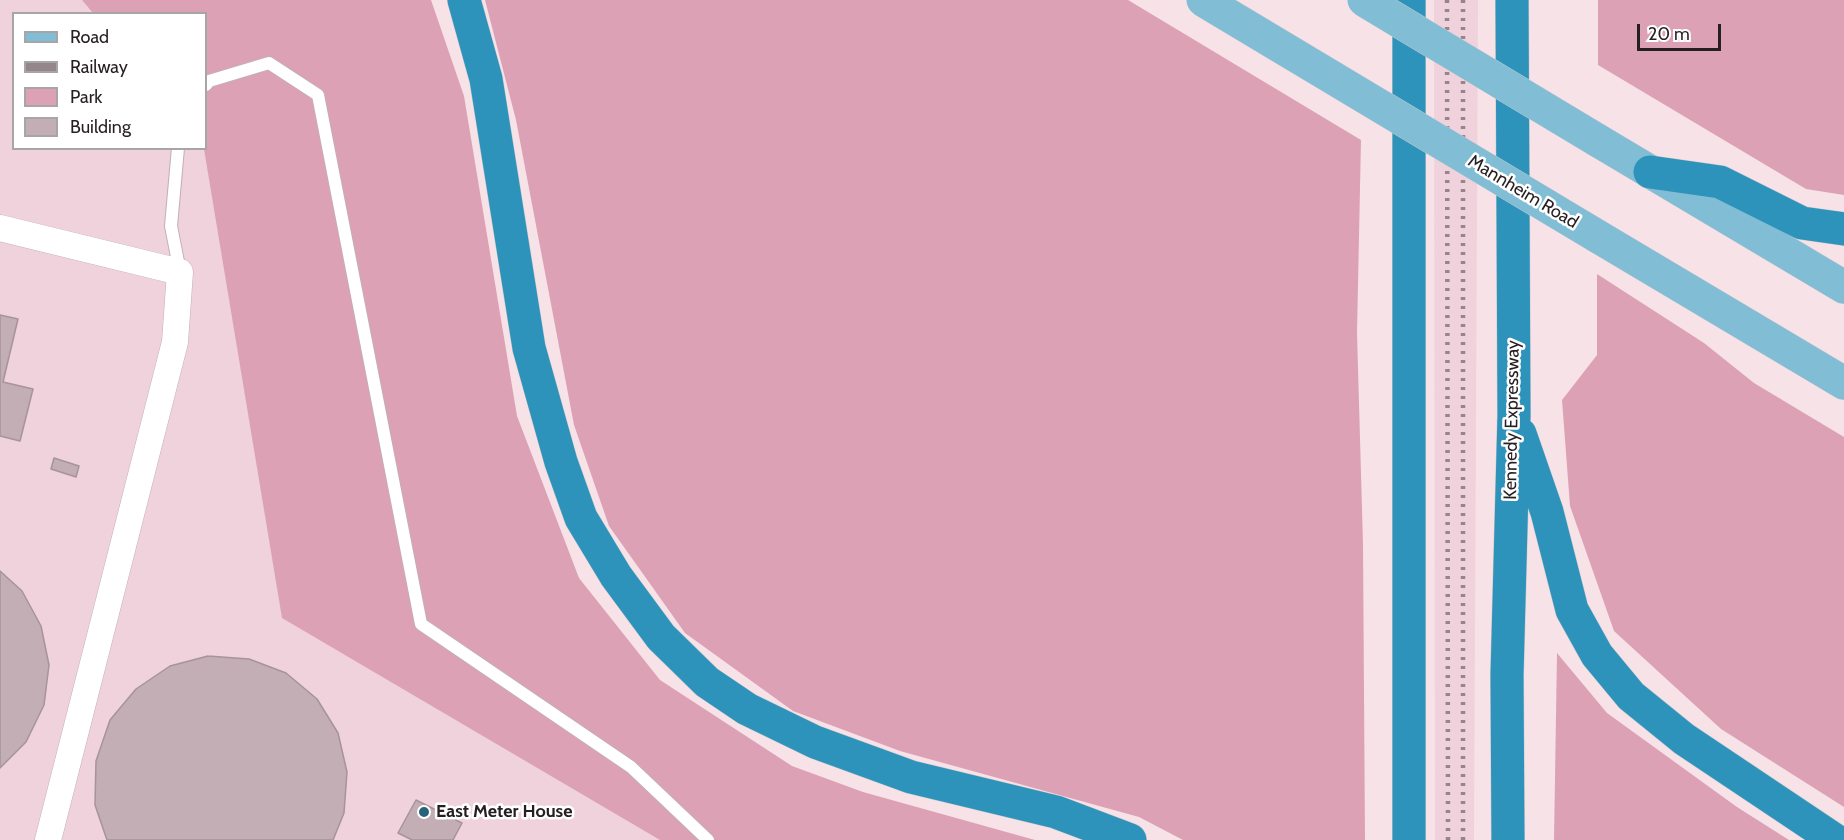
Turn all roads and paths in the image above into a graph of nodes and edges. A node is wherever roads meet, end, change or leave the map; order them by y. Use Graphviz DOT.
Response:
graph roads {
  1 [pos="464,0"];
  2 [pos="1203,0"];
  3 [pos="1364,0"];
  4 [pos="1409,0"];
  5 [pos="1512,0"];
  6 [pos="207,85"];
  7 [pos="178,150"];
  8 [pos="1650,172"];
  9 [pos="0,228"];
  10 [pos="1844,229"];
  11 [pos="180,272"];
  12 [pos="1844,287"];
  13 [pos="1844,383"];
  14 [pos="1514,414"];
  15 [pos="48,840"];
  16 [pos="708,840"];
  17 [pos="1130,840"];
  18 [pos="1409,840"];
  19 [pos="1508,840"];
  20 [pos="1835,840"];
  1 -- 17 [label="highway"];
  2 -- 13 [label="main road, Mannheim Road, bridge"];
  3 -- 8 [label="main road, bridge"];
  4 -- 18 [label="highway"];
  5 -- 14 [label="highway, Kennedy Expressway"];
  6 -- 16 [label="lane"];
  7 -- 11 [label="lane"];
  8 -- 10 [label="highway"];
  8 -- 12 [label="main road"];
  9 -- 11 [label="street"];
  11 -- 15 [label="street"];
  14 -- 19 [label="highway, Kennedy Expressway"];
  14 -- 20 [label="highway"];
}
